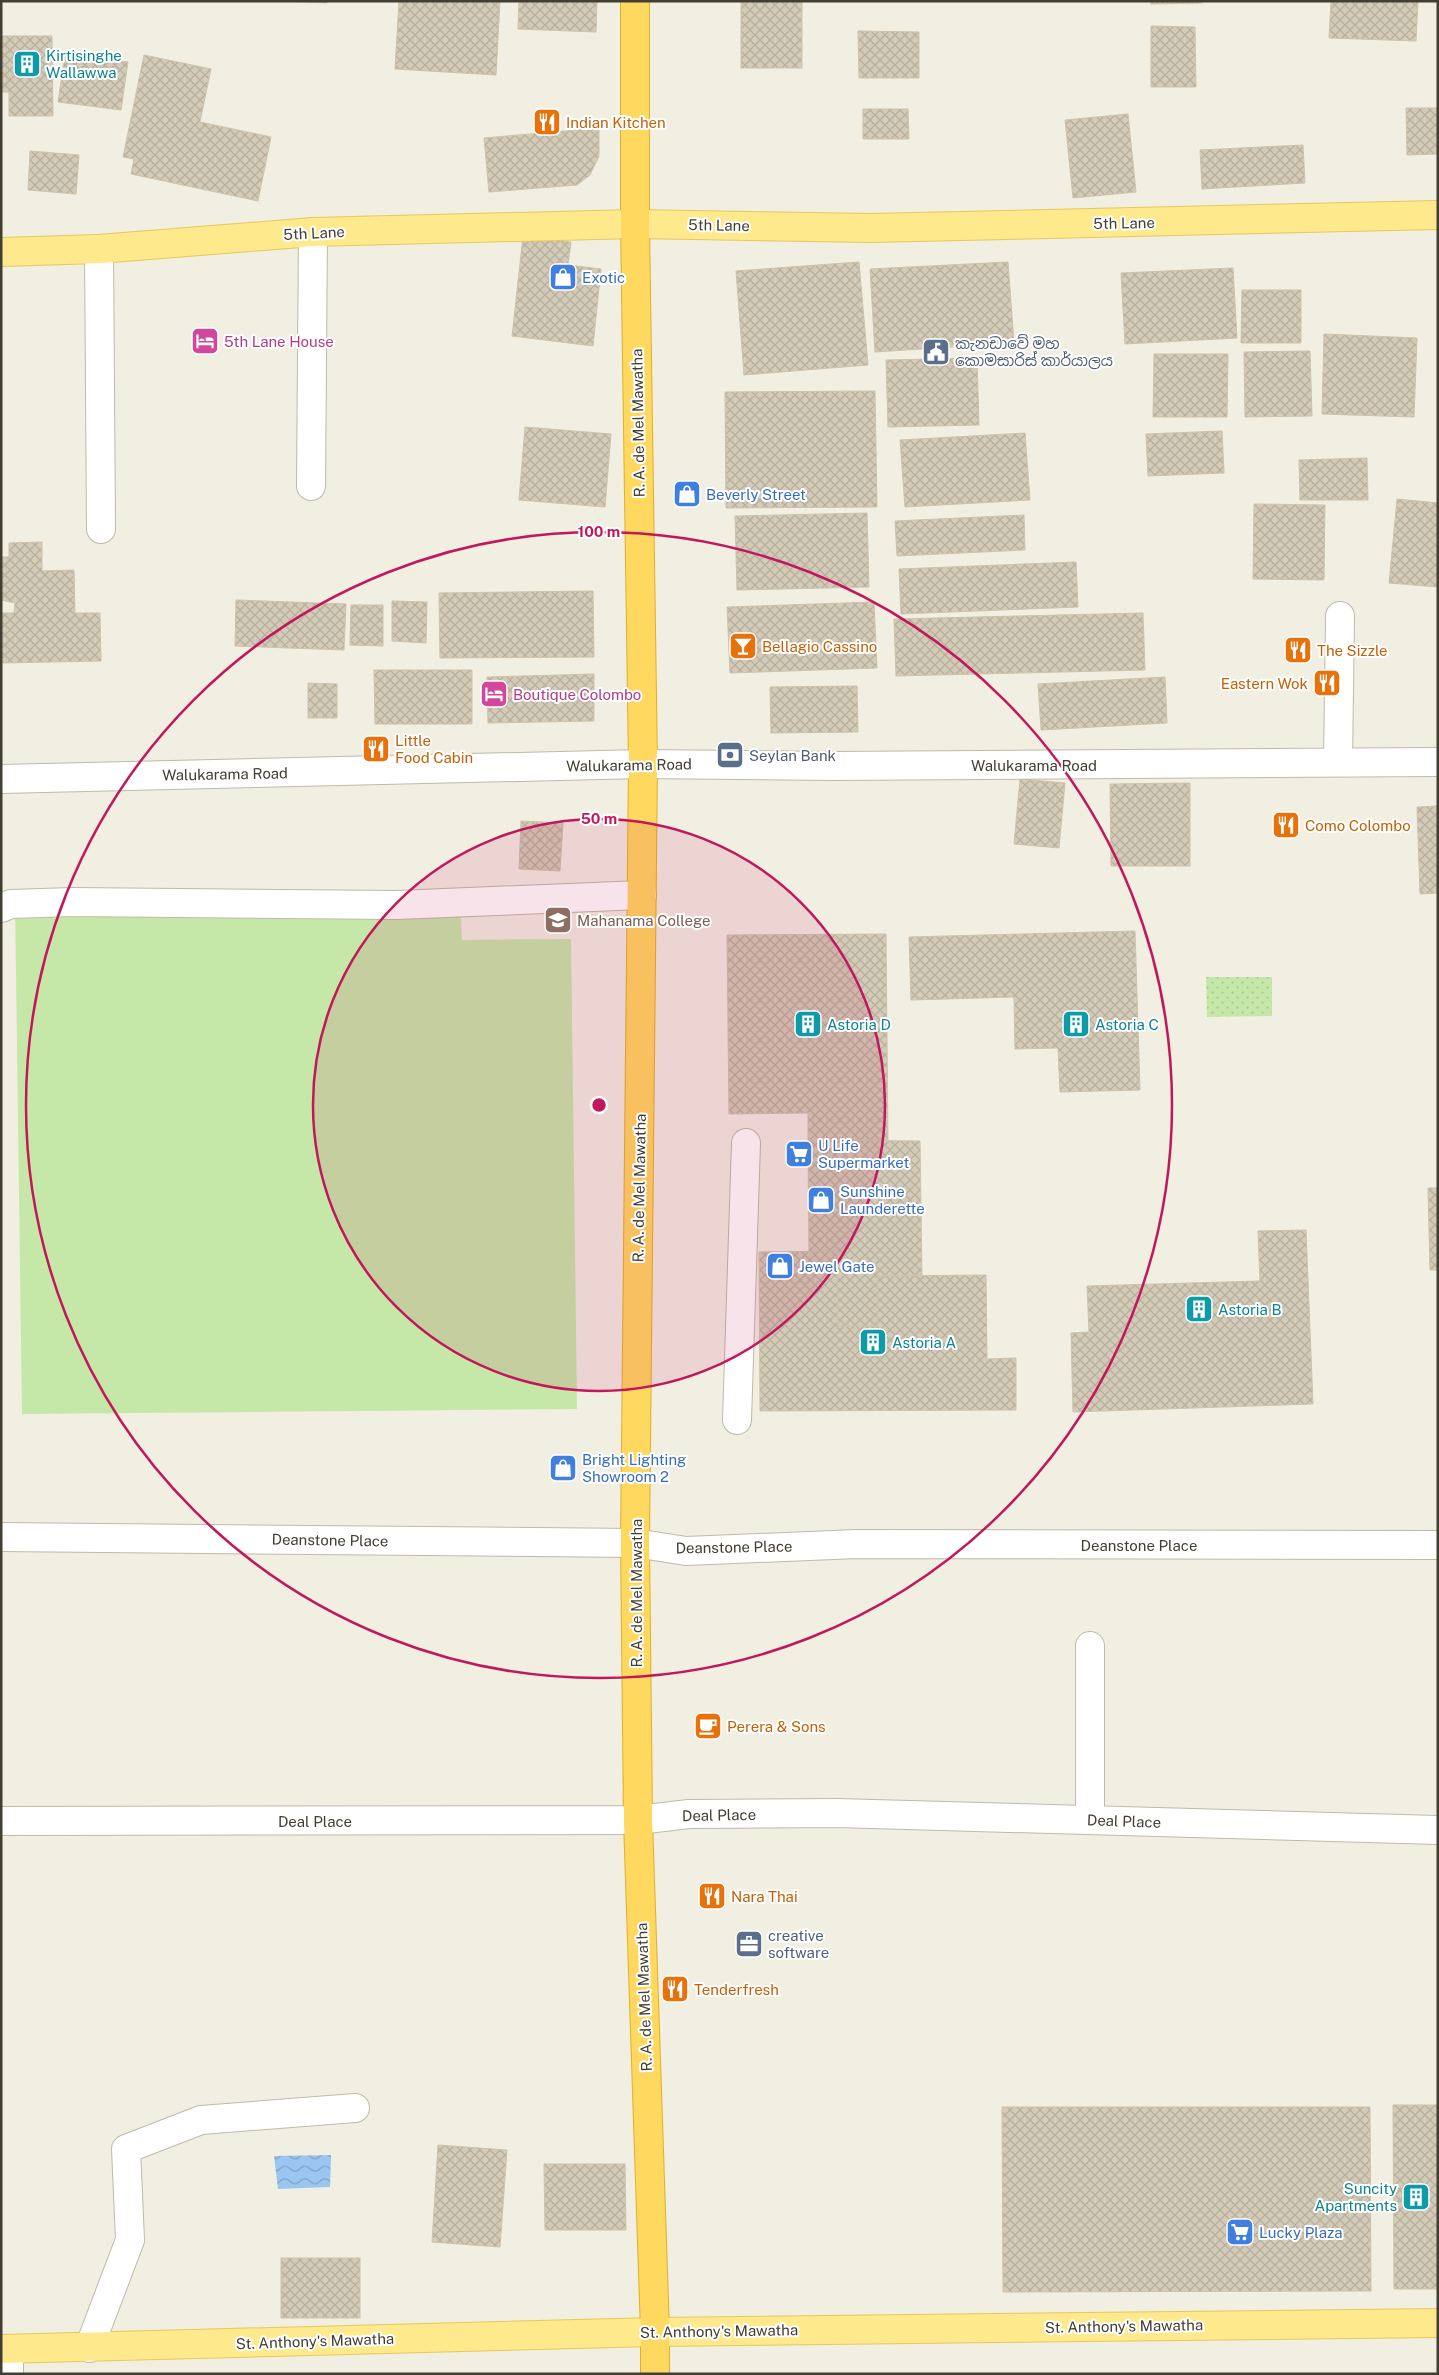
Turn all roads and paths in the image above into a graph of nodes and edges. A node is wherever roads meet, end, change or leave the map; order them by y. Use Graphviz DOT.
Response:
graph roads {
  1 [pos="635,1"];
  2 [pos="1438,215"];
  3 [pos="635,224"];
  4 [pos="314,232"];
  5 [pos="99,249"];
  6 [pos="1,252"];
  7 [pos="311,486"];
  8 [pos="101,529"];
  9 [pos="1340,616"];
  10 [pos="1338,762"];
  11 [pos="1438,762"];
  12 [pos="643,764"];
  13 [pos="1,779"];
  14 [pos="642,895"];
  15 [pos="1,908"];
  16 [pos="746,1143"];
  17 [pos="737,1420"];
  18 [pos="1,1537"];
  19 [pos="635,1543"];
  20 [pos="1438,1546"];
  21 [pos="1090,1646"];
  22 [pos="638,1820"];
  23 [pos="1090,1820"];
  24 [pos="1,1821"];
  25 [pos="1438,1830"];
  26 [pos="355,2108"];
  27 [pos="1438,2323"];
  28 [pos="655,2332"];
  29 [pos="89,2348"];
  30 [pos="7,2357"];
  31 [pos="655,2374"];
  1 -- 3 [label="highway, R. A. de Mel Mawatha"];
  2 -- 3 [label="main road, 5th Lane"];
  3 -- 4 [label="main road, 5th Lane"];
  3 -- 12 [label="highway, R. A. de Mel Mawatha"];
  4 -- 5 [label="main road, 5th Lane"];
  4 -- 7 [label="street"];
  5 -- 6 [label="main road, 5th Lane"];
  5 -- 8 [label="street"];
  9 -- 10 [label="street"];
  10 -- 11 [label="street, Walukarama Road"];
  10 -- 12 [label="street, Walukarama Road"];
  12 -- 13 [label="street, Walukarama Road"];
  12 -- 14 [label="highway, R. A. de Mel Mawatha"];
  14 -- 15 [label="street"];
  14 -- 19 [label="highway, R. A. de Mel Mawatha"];
  16 -- 17 [label="street"];
  18 -- 19 [label="street, Deanstone Place"];
  19 -- 20 [label="street, Deanstone Place"];
  19 -- 22 [label="highway, R. A. de Mel Mawatha"];
  21 -- 23 [label="street"];
  22 -- 23 [label="street, Deal Place"];
  22 -- 24 [label="street, Deal Place"];
  22 -- 28 [label="highway, R. A. de Mel Mawatha"];
  23 -- 25 [label="street, Deal Place"];
  26 -- 29 [label="street"];
  27 -- 28 [label="main road, St. Anthony's Mawatha"];
  28 -- 29 [label="main road, St. Anthony's Mawatha"];
  28 -- 31 [label="highway, R. A. de Mel Mawatha"];
  29 -- 30 [label="main road, St. Anthony's Mawatha"];
}
